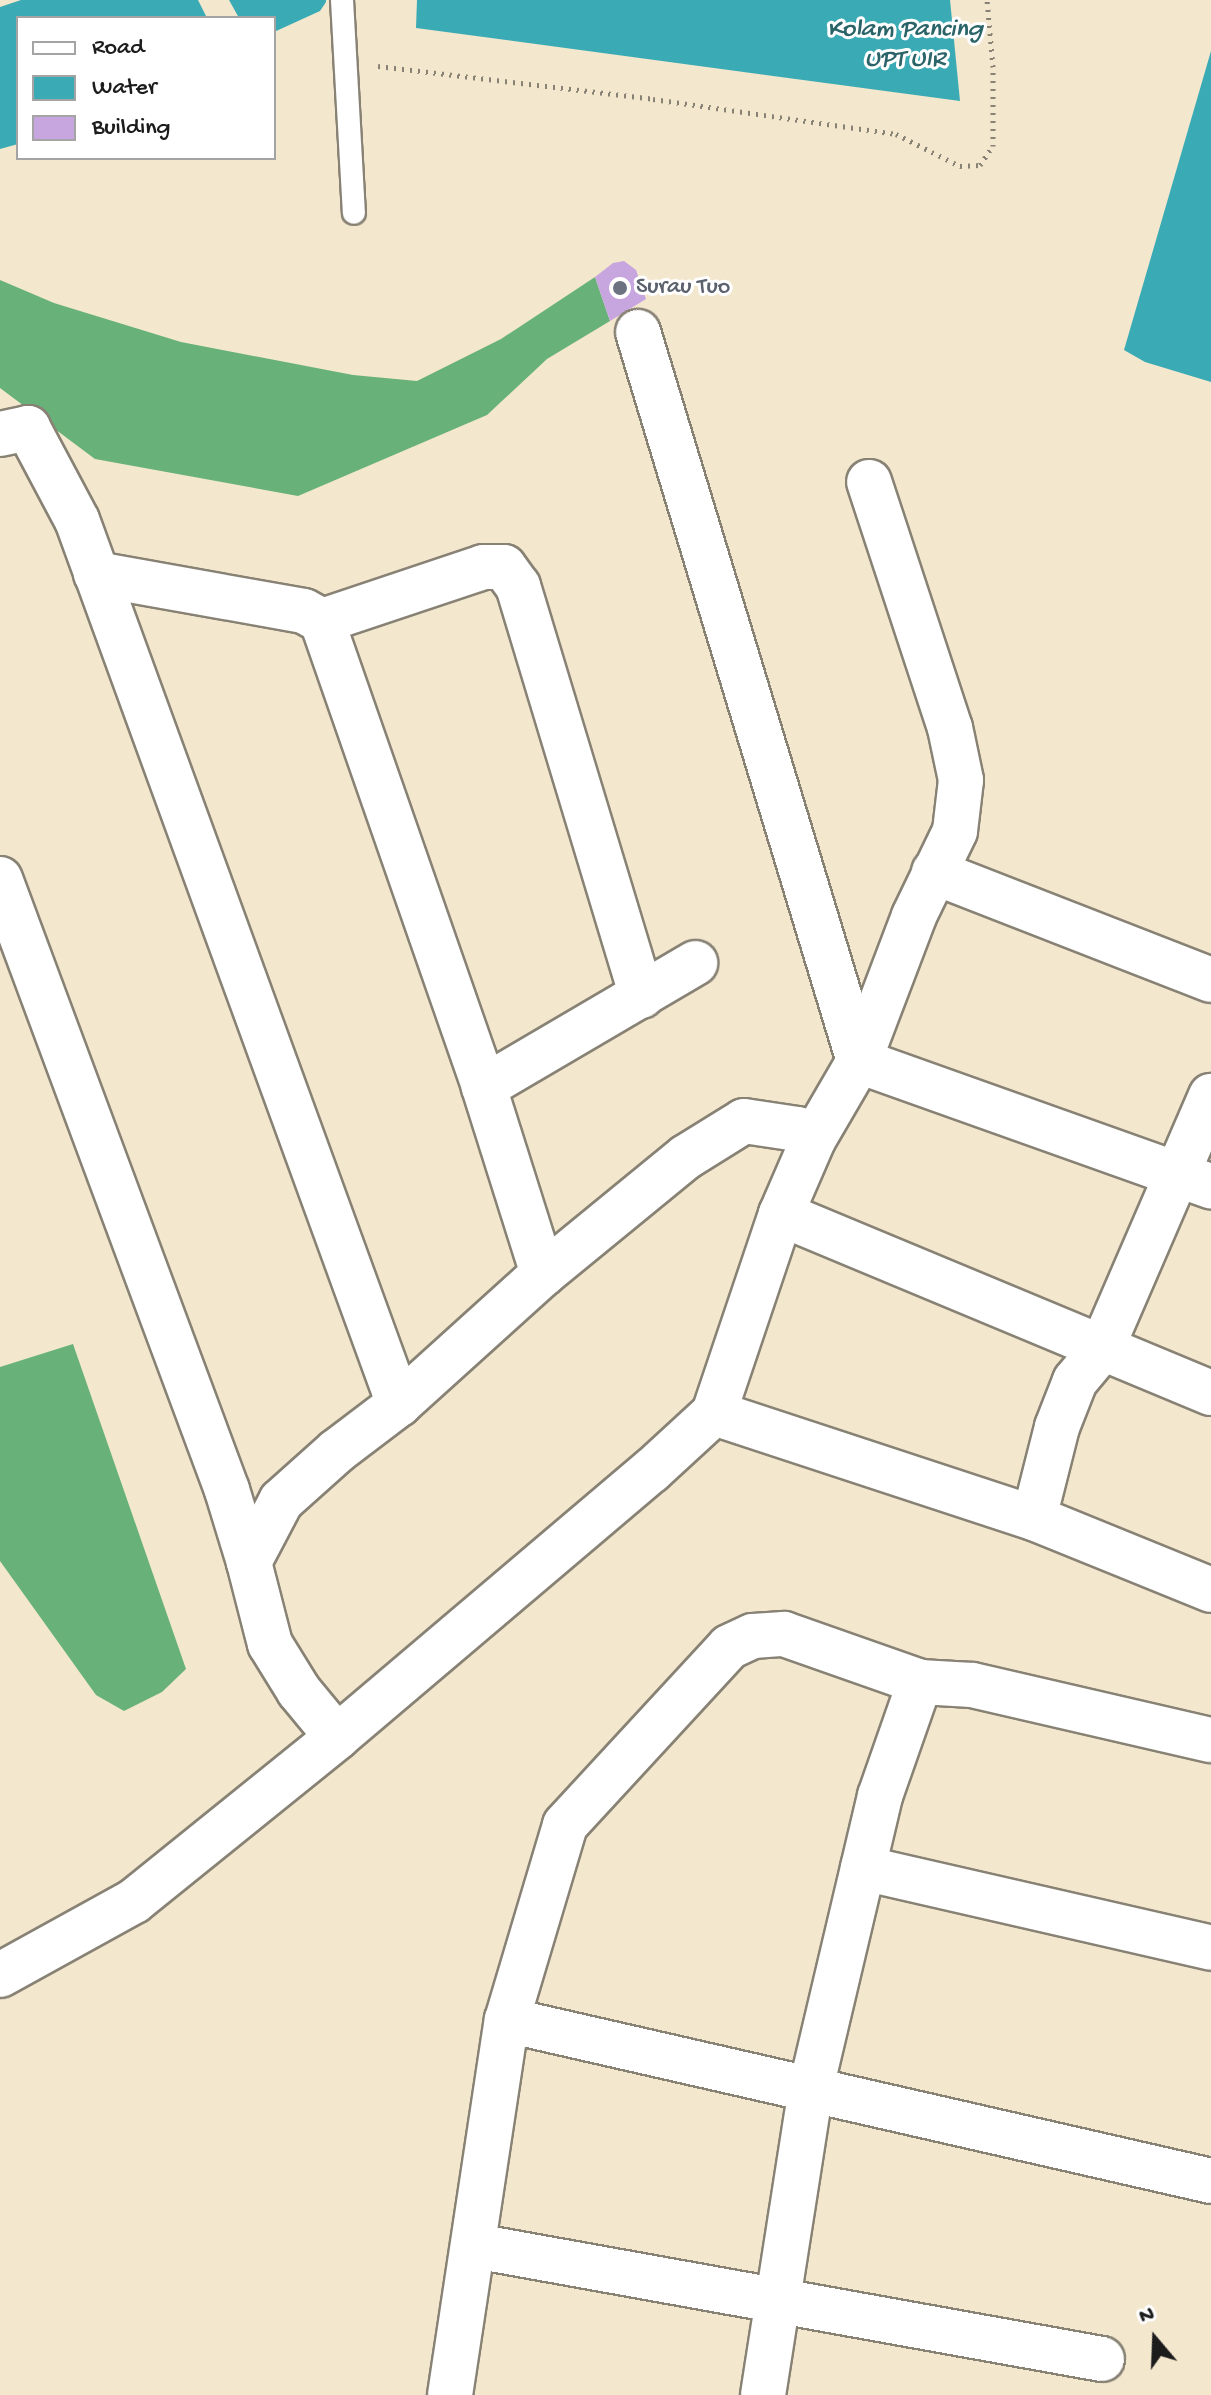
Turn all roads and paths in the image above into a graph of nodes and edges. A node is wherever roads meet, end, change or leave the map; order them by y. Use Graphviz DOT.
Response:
graph roads {
  1 [pos="342,0"];
  2 [pos="987,0"];
  3 [pos="346,62"];
  4 [pos="354,213"];
  5 [pos="638,332"];
  6 [pos="0,434"];
  7 [pos="869,482"];
  8 [pos="96,574"];
  9 [pos="322,621"];
  10 [pos="934,872"];
  11 [pos="0,879"];
  12 [pos="695,963"];
  13 [pos="1211,980"];
  14 [pos="642,996"];
  15 [pos="859,1061"];
  16 [pos="484,1087"];
  17 [pos="1211,1096"];
  18 [pos="813,1140"];
  19 [pos="1194,1179"];
  20 [pos="781,1214"];
  21 [pos="543,1274"];
  22 [pos="1101,1350"];
  23 [pos="1211,1393"];
  24 [pos="399,1404"];
  25 [pos="714,1413"];
  26 [pos="1034,1518"];
  27 [pos="249,1562"];
  28 [pos="1211,1590"];
  29 [pos="920,1682"];
  30 [pos="337,1737"];
  31 [pos="1211,1740"];
  32 [pos="863,1868"];
  33 [pos="1211,1948"];
  34 [pos="0,1975"];
  35 [pos="507,2020"];
  36 [pos="811,2088"];
  37 [pos="1211,2181"];
  38 [pos="475,2246"];
  39 [pos="776,2298"];
  40 [pos="1102,2359"];
  41 [pos="450,2395"];
  42 [pos="763,2395"];
  1 -- 3 [label="lane"];
  2 -- 3 [label="path"];
  3 -- 4 [label="lane"];
  5 -- 15 [label="street"];
  6 -- 8 [label="street"];
  7 -- 10 [label="street"];
  8 -- 9 [label="street"];
  8 -- 24 [label="street"];
  9 -- 14 [label="street"];
  9 -- 16 [label="street"];
  10 -- 13 [label="street"];
  10 -- 15 [label="street"];
  11 -- 27 [label="street"];
  12 -- 14 [label="street"];
  14 -- 16 [label="street"];
  15 -- 18 [label="street"];
  15 -- 19 [label="street"];
  16 -- 21 [label="street"];
  17 -- 19 [label="street"];
  18 -- 20 [label="street"];
  18 -- 21 [label="street"];
  19 -- 22 [label="street"];
  20 -- 22 [label="street"];
  20 -- 25 [label="street"];
  21 -- 24 [label="street"];
  22 -- 23 [label="street"];
  22 -- 26 [label="street"];
  24 -- 27 [label="street"];
  25 -- 26 [label="street"];
  25 -- 30 [label="street"];
  26 -- 28 [label="street"];
  27 -- 30 [label="street"];
  29 -- 31 [label="street"];
  29 -- 32 [label="street"];
  29 -- 35 [label="street"];
  30 -- 34 [label="street"];
  32 -- 33 [label="street"];
  32 -- 36 [label="street"];
  35 -- 36 [label="street"];
  35 -- 38 [label="street"];
  36 -- 37 [label="street"];
  36 -- 39 [label="street"];
  38 -- 39 [label="street"];
  38 -- 41 [label="street"];
  39 -- 40 [label="street"];
  39 -- 42 [label="street"];
}
